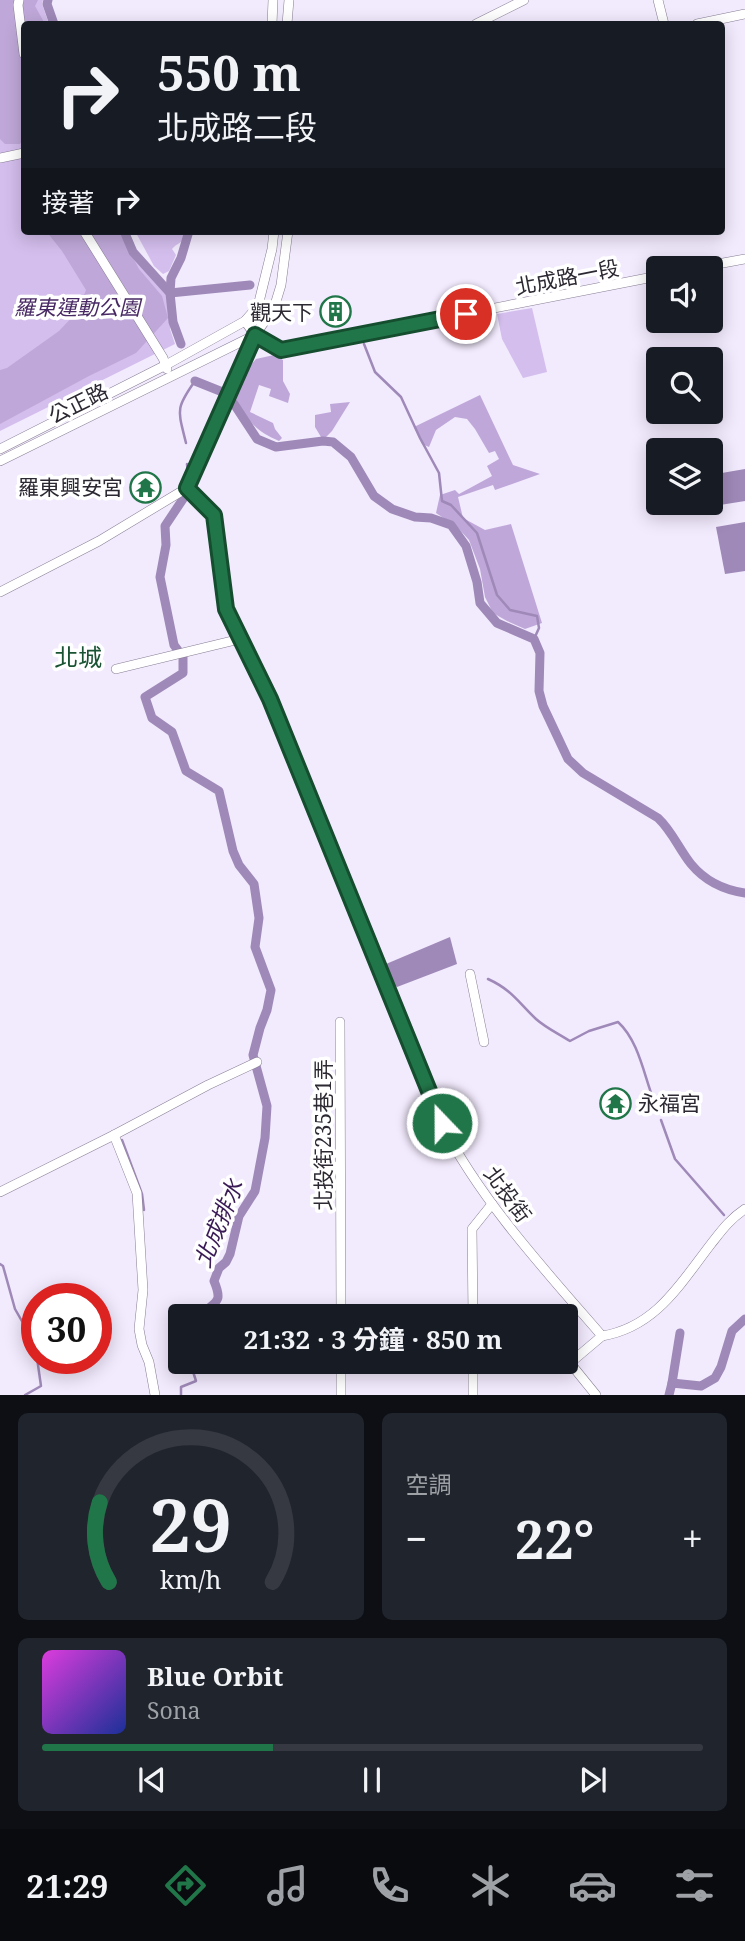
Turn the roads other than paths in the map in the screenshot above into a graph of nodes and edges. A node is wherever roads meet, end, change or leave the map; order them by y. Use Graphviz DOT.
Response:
graph roads {
  1 [pos="19,0"];
  2 [pos="272,0"];
  3 [pos="289,0"];
  4 [pos="524,0"];
  5 [pos="659,0"];
  6 [pos="745,13"];
  7 [pos="272,21"];
  8 [pos="287,21"];
  9 [pos="482,21"];
  10 [pos="663,21"];
  11 [pos="710,21"];
  12 [pos="21,30"];
  13 [pos="21,154"];
  14 [pos="0,158"];
  15 [pos="86,235"];
  16 [pos="274,235"];
  17 [pos="287,235"];
  18 [pos="745,258"];
  19 [pos="723,262"];
  20 [pos="646,278"];
  21 [pos="245,321"];
  22 [pos="255,335"];
  23 [pos="166,365"];
  24 [pos="171,376"];
  25 [pos="0,449"];
  26 [pos="0,461"];
  27 [pos="187,488"];
  28 [pos="0,592"];
  29 [pos="240,639"];
  30 [pos="116,669"];
  31 [pos="470,974"];
  32 [pos="340,1022"];
  33 [pos="484,1042"];
  34 [pos="253,1063"];
  35 [pos="114,1135"];
  36 [pos="0,1192"];
  37 [pos="492,1204"];
  38 [pos="745,1209"];
  39 [pos="341,1304"];
  40 [pos="473,1304"];
  41 [pos="602,1336"];
  42 [pos="341,1374"];
  43 [pos="473,1374"];
  44 [pos="155,1395"];
  45 [pos="341,1395"];
  46 [pos="473,1395"];
  47 [pos="596,1395"];
  1 -- 12 [label="street"];
  2 -- 7 [label="street"];
  3 -- 8 [label="street"];
  4 -- 9 [label="street"];
  5 -- 10 [label="street"];
  6 -- 11 [label="street"];
  13 -- 14 [label="street"];
  15 -- 23 [label="street"];
  16 -- 21 [label="street"];
  17 -- 22 [label="street, 公正路"];
  18 -- 19 [label="street"];
  20 -- 22 [label="street, 北成路一段"];
  21 -- 22 [label="street"];
  21 -- 23 [label="street, 公正路"];
  22 -- 24 [label="street, 公正路"];
  22 -- 27 [label="street"];
  23 -- 24 [label="street"];
  23 -- 25 [label="street, 公正路"];
  24 -- 26 [label="street, 公正路"];
  27 -- 28 [label="street"];
  27 -- 29 [label="street, 北投街"];
  29 -- 30 [label="street"];
  29 -- 37 [label="street, 北投街"];
  31 -- 33 [label="street"];
  32 -- 39 [label="street, 北投街235巷1弄"];
  34 -- 35 [label="street"];
  35 -- 36 [label="street"];
  35 -- 44 [label="street"];
  37 -- 40 [label="street"];
  37 -- 41 [label="street, 北投街"];
  38 -- 41 [label="street"];
  41 -- 47 [label="street"];
  42 -- 45 [label="street"];
  43 -- 46 [label="street"];
}
